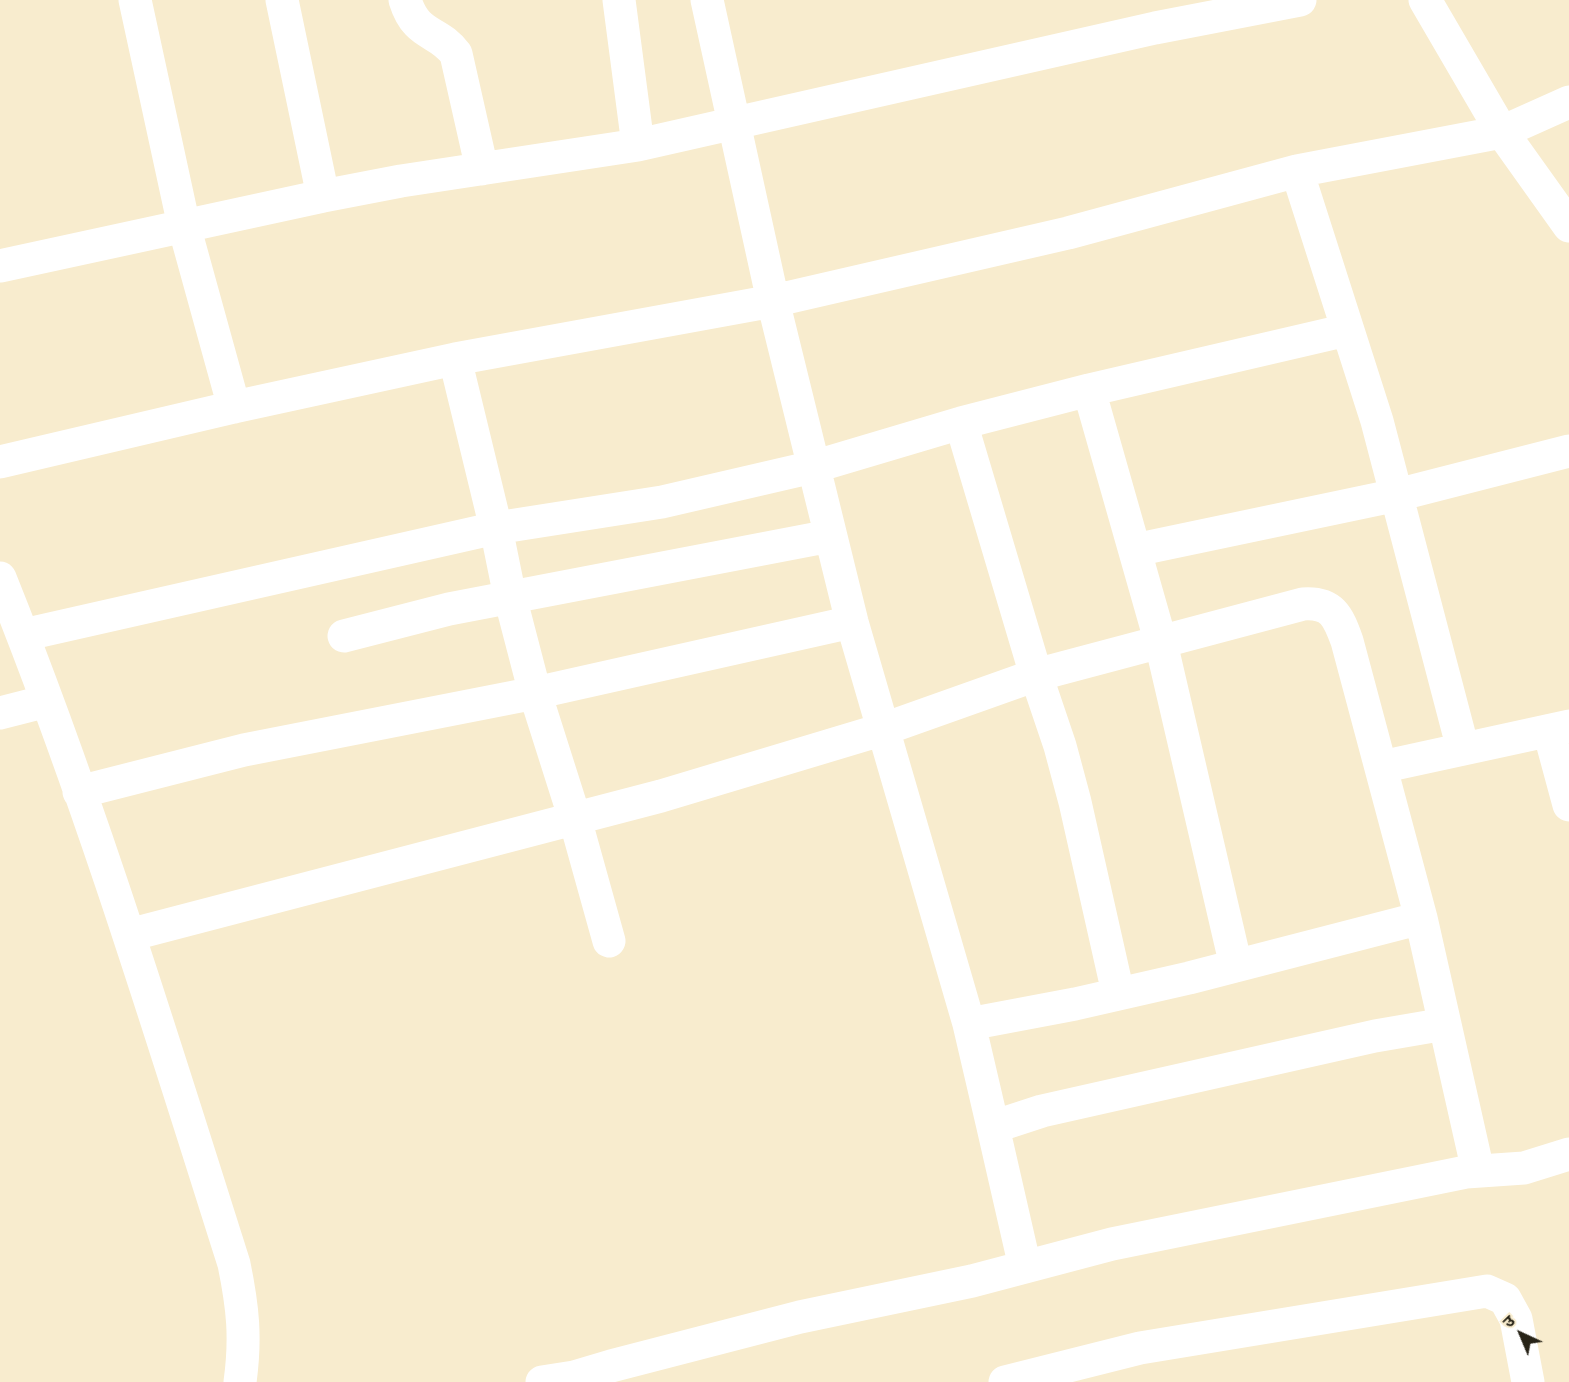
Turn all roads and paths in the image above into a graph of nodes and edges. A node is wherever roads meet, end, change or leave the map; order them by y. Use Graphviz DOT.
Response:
graph roads {
  1 [pos="135,0"];
  2 [pos="282,0"];
  3 [pos="405,0"];
  4 [pos="619,0"];
  5 [pos="707,0"];
  6 [pos="1300,0"];
  7 [pos="1425,0"];
  8 [pos="1154,14"];
  9 [pos="1569,102"];
  10 [pos="734,124"];
  11 [pos="1502,132"];
  12 [pos="638,145"];
  13 [pos="482,169"];
  14 [pos="1297,171"];
  15 [pos="323,196"];
  16 [pos="184,226"];
  17 [pos="1569,226"];
  18 [pos="0,266"];
  19 [pos="772,301"];
  20 [pos="1347,330"];
  21 [pos="455,358"];
  22 [pos="1089,390"];
  23 [pos="234,407"];
  24 [pos="961,423"];
  25 [pos="1569,451"];
  26 [pos="0,462"];
  27 [pos="813,467"];
  28 [pos="1397,495"];
  29 [pos="496,528"];
  30 [pos="830,536"];
  31 [pos="1135,550"];
  32 [pos="0,578"];
  33 [pos="510,597"];
  34 [pos="852,622"];
  35 [pos="23,635"];
  36 [pos="344,636"];
  37 [pos="1161,643"];
  38 [pos="1036,675"];
  39 [pos="535,693"];
  40 [pos="46,701"];
  41 [pos="0,713"];
  42 [pos="884,729"];
  43 [pos="1559,729"];
  44 [pos="1463,749"];
  45 [pos="1381,767"];
  46 [pos="79,792"];
  47 [pos="1569,805"];
  48 [pos="574,819"];
  49 [pos="1421,918"];
  50 [pos="129,935"];
  51 [pos="609,942"];
  52 [pos="1236,966"];
  53 [pos="1118,993"];
  54 [pos="969,1024"];
  55 [pos="1445,1024"];
  56 [pos="993,1127"];
  57 [pos="1569,1154"];
  58 [pos="1478,1171"];
  59 [pos="1025,1267"];
  60 [pos="240,1382"];
  61 [pos="542,1382"];
  62 [pos="1005,1382"];
  63 [pos="1528,1382"];
  1 -- 16 [label="street"];
  2 -- 15 [label="street"];
  3 -- 13 [label="street"];
  4 -- 12 [label="street"];
  5 -- 10 [label="street"];
  6 -- 8 [label="street"];
  7 -- 11 [label="street"];
  8 -- 10 [label="street"];
  9 -- 11 [label="street"];
  10 -- 12 [label="street"];
  10 -- 19 [label="street"];
  11 -- 14 [label="street"];
  11 -- 17 [label="street"];
  12 -- 13 [label="street"];
  13 -- 15 [label="street"];
  14 -- 19 [label="street"];
  14 -- 20 [label="street"];
  15 -- 16 [label="street"];
  16 -- 18 [label="street"];
  16 -- 23 [label="street"];
  19 -- 21 [label="street"];
  19 -- 27 [label="street"];
  20 -- 22 [label="street"];
  20 -- 28 [label="street"];
  21 -- 23 [label="street"];
  21 -- 29 [label="street"];
  22 -- 24 [label="street"];
  22 -- 31 [label="street"];
  23 -- 26 [label="street"];
  24 -- 27 [label="street"];
  24 -- 38 [label="street"];
  25 -- 28 [label="street"];
  27 -- 29 [label="street"];
  27 -- 30 [label="street"];
  28 -- 31 [label="street"];
  28 -- 44 [label="street"];
  29 -- 33 [label="street"];
  29 -- 35 [label="street"];
  30 -- 33 [label="street"];
  30 -- 34 [label="street"];
  31 -- 37 [label="street"];
  32 -- 35 [label="street"];
  33 -- 36 [label="street"];
  33 -- 39 [label="street"];
  34 -- 39 [label="street"];
  34 -- 42 [label="street"];
  35 -- 40 [label="street"];
  37 -- 38 [label="street"];
  37 -- 45 [label="street"];
  37 -- 52 [label="street"];
  38 -- 42 [label="street"];
  38 -- 53 [label="street"];
  39 -- 46 [label="street"];
  39 -- 48 [label="street"];
  40 -- 41 [label="street"];
  40 -- 46 [label="street"];
  42 -- 48 [label="street"];
  42 -- 54 [label="street"];
  43 -- 44 [label="street"];
  43 -- 47 [label="street"];
  44 -- 45 [label="street"];
  45 -- 49 [label="street"];
  46 -- 50 [label="street"];
  48 -- 50 [label="street"];
  48 -- 51 [label="street"];
  49 -- 52 [label="street"];
  49 -- 55 [label="street"];
  50 -- 60 [label="street"];
  52 -- 53 [label="street"];
  53 -- 54 [label="street"];
  54 -- 56 [label="street"];
  55 -- 56 [label="street"];
  55 -- 58 [label="street"];
  56 -- 59 [label="street"];
  57 -- 58 [label="street"];
  58 -- 59 [label="street"];
  59 -- 61 [label="street"];
  62 -- 63 [label="street"];
}
